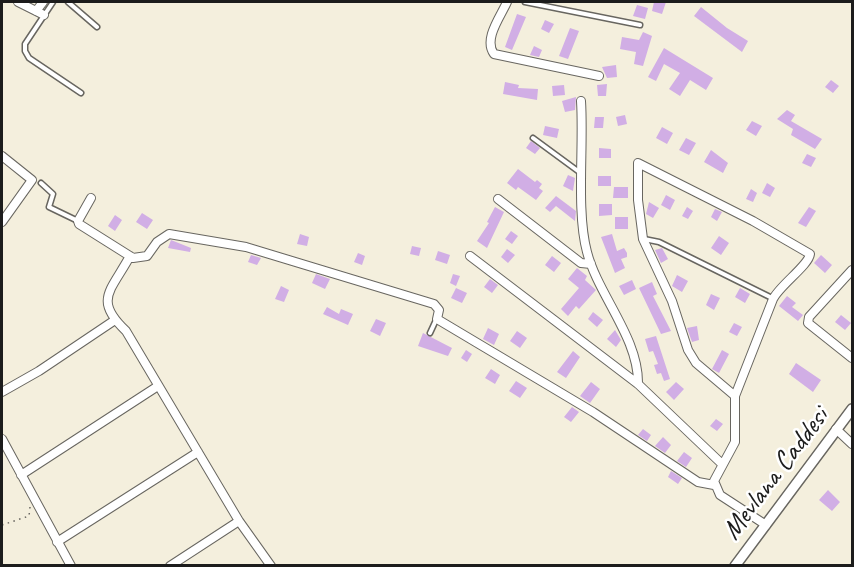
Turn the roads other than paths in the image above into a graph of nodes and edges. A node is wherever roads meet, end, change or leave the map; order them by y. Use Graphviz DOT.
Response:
graph roads {
  1 [pos="18,2"];
  2 [pos="44,2"];
  3 [pos="53,2"];
  4 [pos="68,2"];
  5 [pos="507,2"];
  6 [pos="525,2"];
  7 [pos="40,13"];
  8 [pos="640,25"];
  9 [pos="97,27"];
  10 [pos="599,76"];
  11 [pos="81,93"];
  12 [pos="581,101"];
  13 [pos="532,138"];
  14 [pos="2,156"];
  15 [pos="583,174"];
  16 [pos="41,183"];
  17 [pos="91,198"];
  18 [pos="498,199"];
  19 [pos="78,221"];
  20 [pos="2,222"];
  21 [pos="643,238"];
  22 [pos="130,256"];
  23 [pos="470,256"];
  24 [pos="591,264"];
  25 [pos="852,270"];
  26 [pos="773,299"];
  27 [pos="437,319"];
  28 [pos="115,320"];
  29 [pos="430,333"];
  30 [pos="852,358"];
  31 [pos="638,384"];
  32 [pos="158,386"];
  33 [pos="2,392"];
  34 [pos="735,396"];
  35 [pos="852,409"];
  36 [pos="837,429"];
  37 [pos="2,439"];
  38 [pos="852,444"];
  39 [pos="198,452"];
  40 [pos="722,464"];
  41 [pos="21,475"];
  42 [pos="714,485"];
  43 [pos="239,521"];
  44 [pos="766,525"];
  45 [pos="57,542"];
  46 [pos="71,566"];
  47 [pos="171,566"];
  48 [pos="271,566"];
  49 [pos="735,566"];
  1 -- 7 [label="street"];
  2 -- 7 [label="street"];
  3 -- 7 [label="lane"];
  4 -- 9 [label="lane"];
  5 -- 10 [label="street"];
  6 -- 8 [label="lane"];
  7 -- 11 [label="lane"];
  12 -- 15 [label="street"];
  13 -- 15 [label="lane"];
  14 -- 20 [label="street"];
  15 -- 24 [label="street"];
  16 -- 19 [label="lane"];
  17 -- 19 [label="street"];
  18 -- 24 [label="street"];
  19 -- 22 [label="street"];
  21 -- 26 [label="lane"];
  21 -- 26 [label="street"];
  21 -- 34 [label="street"];
  22 -- 27 [label="street"];
  22 -- 28 [label="street"];
  23 -- 31 [label="street"];
  24 -- 31 [label="street"];
  25 -- 30 [label="street"];
  26 -- 34 [label="street"];
  27 -- 29 [label="lane"];
  27 -- 42 [label="street"];
  28 -- 32 [label="street"];
  28 -- 33 [label="street"];
  31 -- 40 [label="street"];
  32 -- 39 [label="street"];
  32 -- 41 [label="street"];
  34 -- 40 [label="street"];
  35 -- 36 [label="street, Mevlana Caddesi"];
  36 -- 38 [label="street"];
  36 -- 44 [label="street, Mevlana Caddesi"];
  37 -- 41 [label="street"];
  39 -- 43 [label="street"];
  39 -- 45 [label="street"];
  40 -- 42 [label="street"];
  41 -- 45 [label="street"];
  42 -- 44 [label="street"];
  43 -- 47 [label="street"];
  43 -- 48 [label="street"];
  44 -- 49 [label="street, Mevlana Caddesi"];
  45 -- 46 [label="street"];
}
